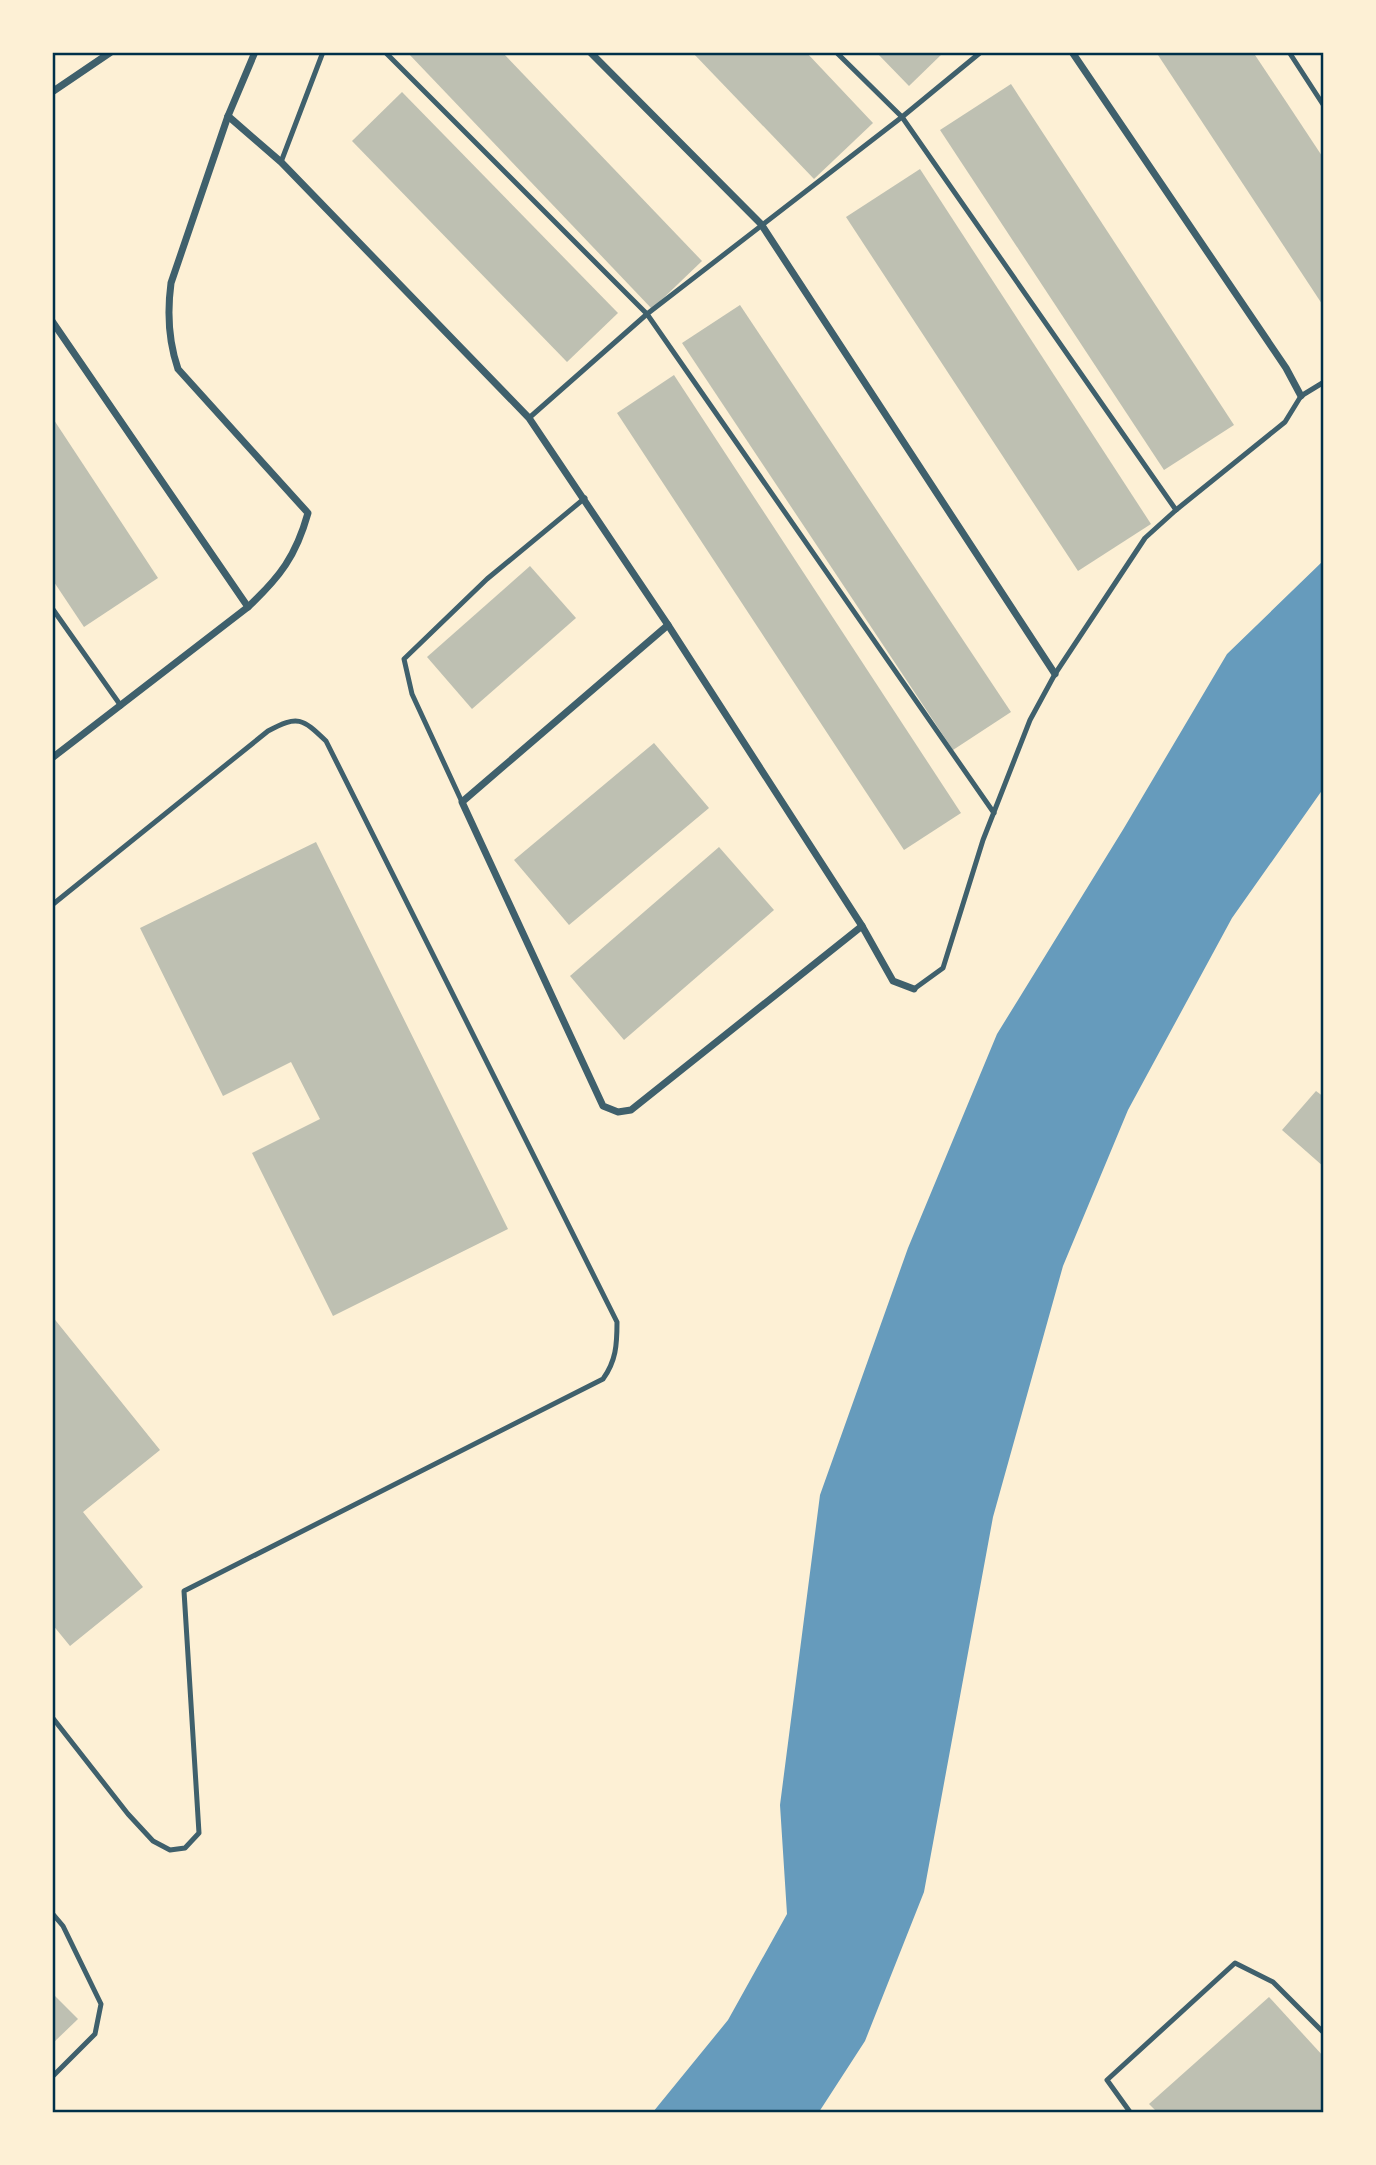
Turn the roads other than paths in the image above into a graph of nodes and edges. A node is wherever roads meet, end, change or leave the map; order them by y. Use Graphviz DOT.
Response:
graph roads {
  1 [pos="111,52"];
  2 [pos="255,52"];
  3 [pos="323,52"];
  4 [pos="385,52"];
  5 [pos="590,52"];
  6 [pos="836,52"];
  7 [pos="981,52"];
  8 [pos="1072,52"];
  9 [pos="1289,52"];
  10 [pos="52,92"];
  11 [pos="1324,106"];
  12 [pos="228,116"];
  13 [pos="902,117"];
  14 [pos="281,162"];
  15 [pos="761,224"];
  16 [pos="647,314"];
  17 [pos="52,321"];
  18 [pos="1324,382"];
  19 [pos="1301,396"];
  20 [pos="529,418"];
  21 [pos="584,498"];
  22 [pos="1176,510"];
  23 [pos="248,607"];
  24 [pos="52,608"];
  25 [pos="668,625"];
  26 [pos="1055,674"];
  27 [pos="121,706"];
  28 [pos="52,758"];
  29 [pos="462,802"];
  30 [pos="994,813"];
  31 [pos="52,905"];
  32 [pos="862,926"];
  33 [pos="914,989"];
  34 [pos="52,1717"];
  35 [pos="52,1913"];
  36 [pos="1324,2033"];
  37 [pos="52,2077"];
  38 [pos="1130,2112"];
  1 -- 10 [label="street"];
  2 -- 12 [label="street"];
  3 -- 14 [label="lane"];
  4 -- 16 [label="lane"];
  5 -- 15 [label="street"];
  6 -- 13 [label="lane"];
  7 -- 13 [label="lane"];
  8 -- 19 [label="street"];
  9 -- 11 [label="lane"];
  12 -- 14 [label="street"];
  12 -- 23 [label="street"];
  13 -- 15 [label="lane"];
  13 -- 22 [label="lane"];
  14 -- 20 [label="street"];
  15 -- 16 [label="lane"];
  15 -- 26 [label="street"];
  16 -- 20 [label="lane"];
  16 -- 30 [label="lane"];
  17 -- 23 [label="street"];
  18 -- 19 [label="lane"];
  19 -- 22 [label="lane"];
  20 -- 21 [label="street"];
  21 -- 25 [label="street"];
  21 -- 29 [label="lane"];
  22 -- 26 [label="lane"];
  23 -- 27 [label="street"];
  24 -- 27 [label="lane"];
  25 -- 29 [label="street"];
  25 -- 32 [label="street"];
  26 -- 30 [label="lane"];
  27 -- 28 [label="street"];
  29 -- 32 [label="street"];
  30 -- 33 [label="lane"];
  31 -- 34 [label="lane"];
  32 -- 33 [label="street"];
  35 -- 37 [label="lane"];
  36 -- 38 [label="lane"];
}
